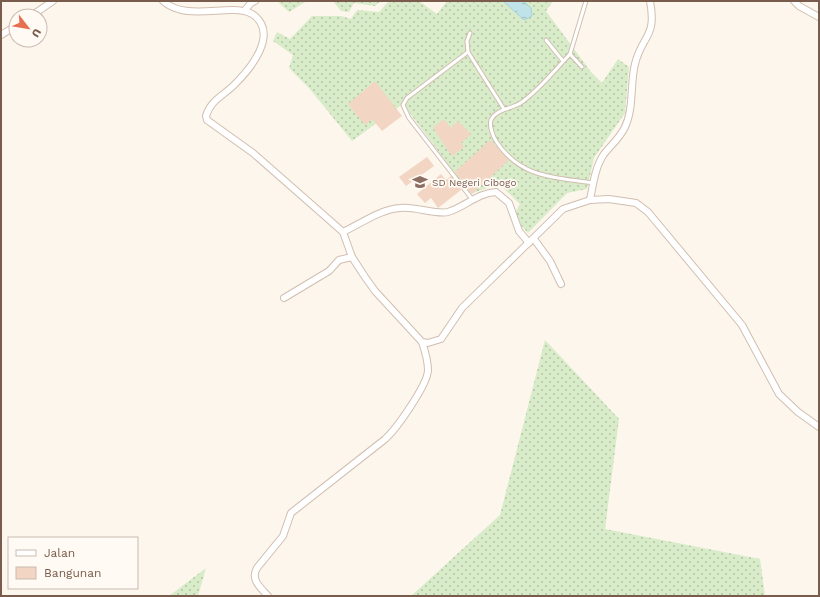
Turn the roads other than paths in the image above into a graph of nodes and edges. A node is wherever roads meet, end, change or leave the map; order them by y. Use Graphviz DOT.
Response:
graph roads {
  1 [pos="53,1"];
  2 [pos="162,1"];
  3 [pos="255,1"];
  4 [pos="586,1"];
  5 [pos="650,1"];
  6 [pos="794,1"];
  7 [pos="43,8"];
  8 [pos="245,10"];
  9 [pos="819,17"];
  10 [pos="470,33"];
  11 [pos="546,40"];
  12 [pos="468,52"];
  13 [pos="570,54"];
  14 [pos="563,61"];
  15 [pos="582,67"];
  16 [pos="504,109"];
  17 [pos="593,183"];
  18 [pos="472,199"];
  19 [pos="590,200"];
  20 [pos="343,232"];
  21 [pos="531,241"];
  22 [pos="352,257"];
  23 [pos="561,284"];
  24 [pos="284,298"];
  25 [pos="422,342"];
  26 [pos="819,427"];
  27 [pos="268,596"];
  1 -- 7 [label="street"];
  2 -- 8 [label="street"];
  3 -- 8 [label="street"];
  4 -- 13 [label="lane"];
  5 -- 17 [label="street"];
  6 -- 9 [label="street"];
  8 -- 20 [label="street"];
  10 -- 12 [label="lane"];
  11 -- 14 [label="lane"];
  12 -- 16 [label="lane"];
  12 -- 18 [label="lane"];
  13 -- 14 [label="lane"];
  13 -- 15 [label="lane"];
  14 -- 16 [label="lane"];
  16 -- 17 [label="lane"];
  17 -- 19 [label="street"];
  18 -- 20 [label="street"];
  18 -- 21 [label="street"];
  19 -- 21 [label="street"];
  19 -- 26 [label="street"];
  20 -- 22 [label="street"];
  21 -- 23 [label="street"];
  21 -- 25 [label="street"];
  22 -- 24 [label="street"];
  22 -- 25 [label="street"];
  25 -- 27 [label="street"];
}
